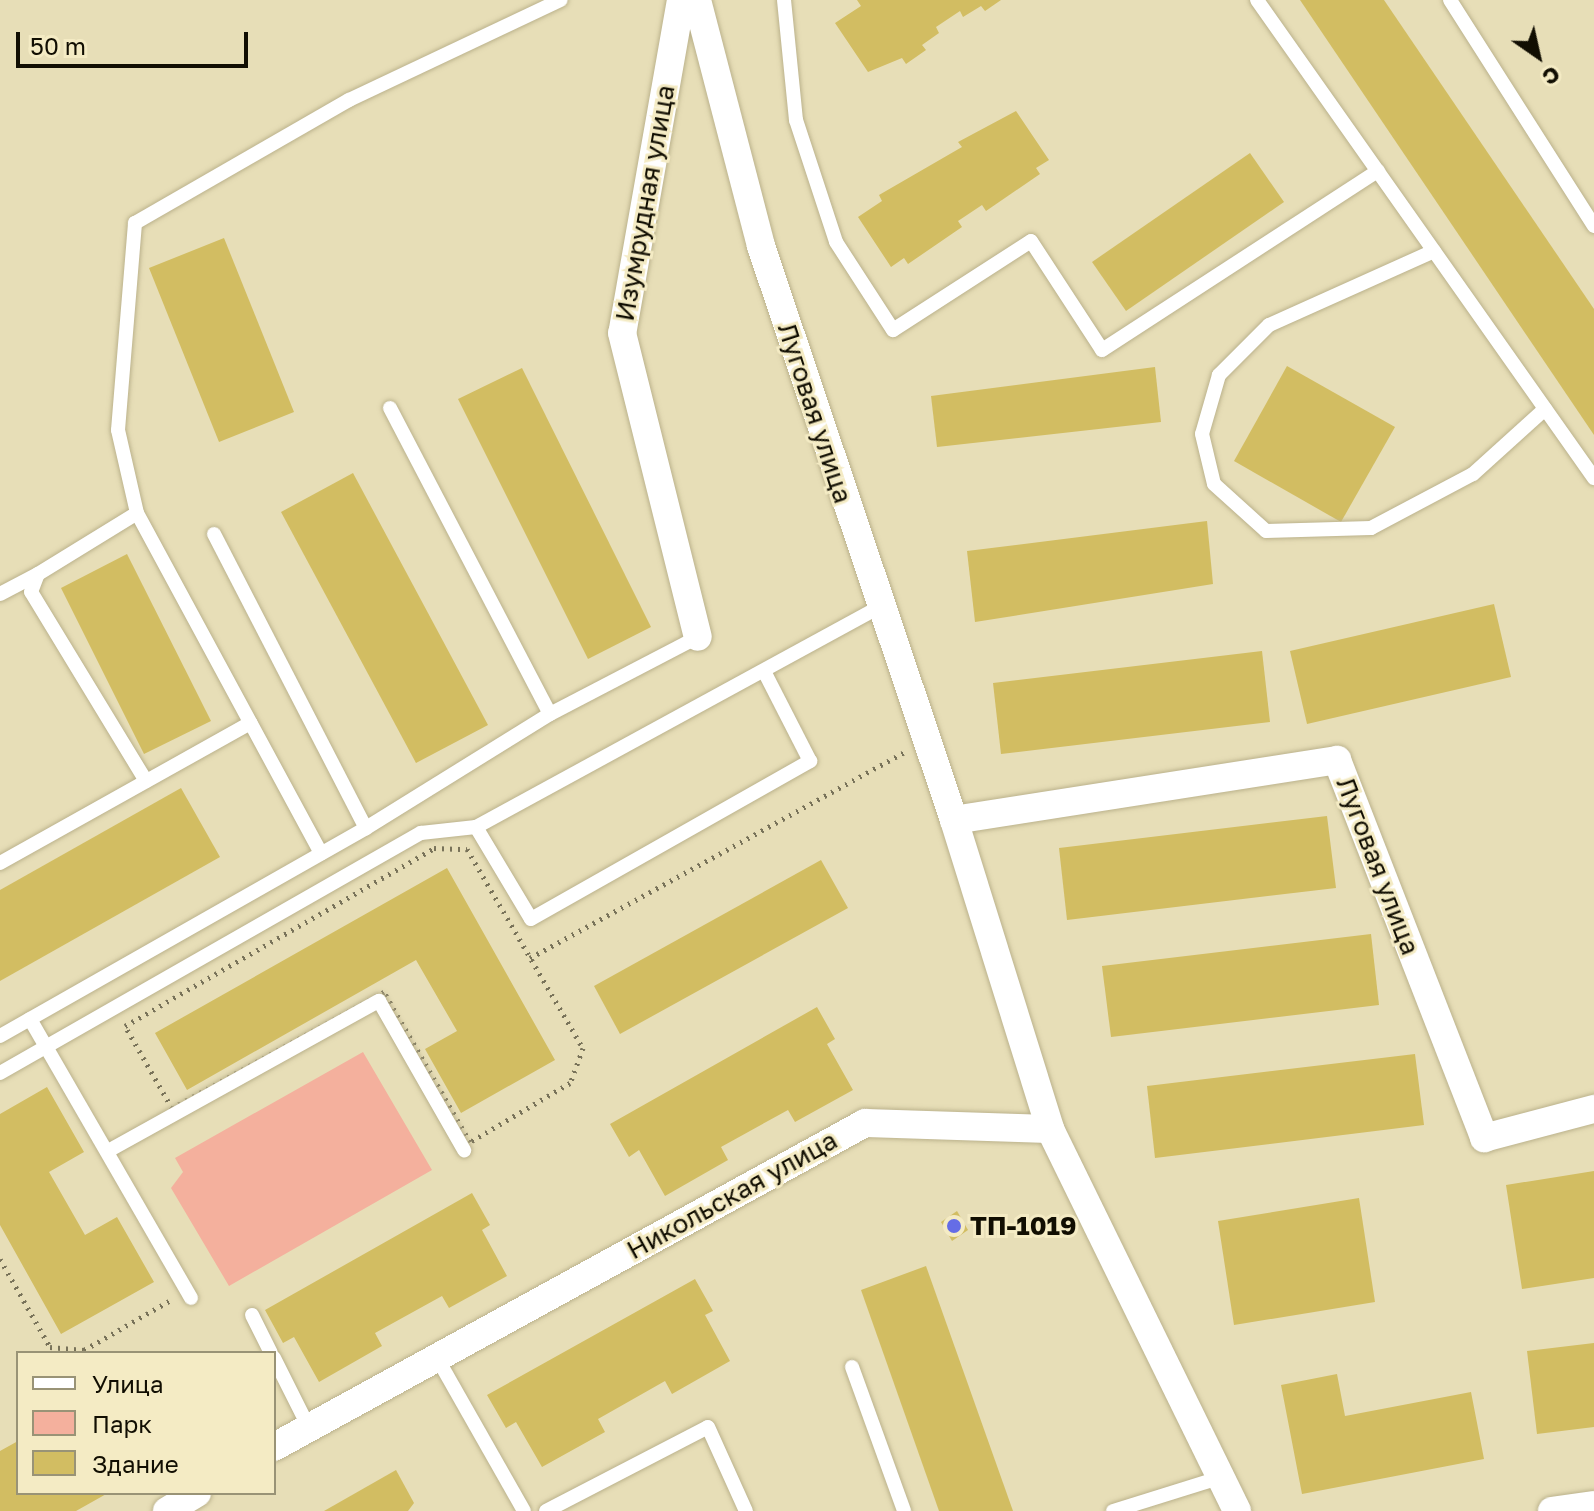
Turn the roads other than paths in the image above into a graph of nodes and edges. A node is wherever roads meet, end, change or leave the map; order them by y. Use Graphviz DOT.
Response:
graph roads {
  1 [pos="561,0"];
  2 [pos="681,0"];
  3 [pos="697,0"];
  4 [pos="784,0"];
  5 [pos="1257,0"];
  6 [pos="1450,0"];
  7 [pos="1378,171"];
  8 [pos="1594,226"];
  9 [pos="1434,251"];
  10 [pos="390,408"];
  11 [pos="1545,409"];
  12 [pos="1594,478"];
  13 [pos="137,513"];
  14 [pos="214,534"];
  15 [pos="38,574"];
  16 [pos="0,594"];
  17 [pos="880,607"];
  18 [pos="698,637"];
  19 [pos="764,671"];
  20 [pos="550,714"];
  21 [pos="250,723"];
  22 [pos="146,781"];
  23 [pos="954,820"];
  24 [pos="476,827"];
  25 [pos="366,828"];
  26 [pos="321,853"];
  27 [pos="0,863"];
  28 [pos="30,1019"];
  29 [pos="0,1036"];
  30 [pos="46,1046"];
  31 [pos="0,1073"];
  32 [pos="1594,1109"];
  33 [pos="1050,1129"];
  34 [pos="464,1150"];
  35 [pos="108,1151"];
  36 [pos="184,1297"];
  37 [pos="252,1315"];
  38 [pos="270,1351"];
  39 [pos="436,1356"];
  40 [pos="276,1362"];
  41 [pos="852,1367"];
  42 [pos="308,1426"];
  43 [pos="276,1446"];
  44 [pos="1219,1478"];
  45 [pos="194,1495"];
  46 [pos="1594,1505"];
  47 [pos="167,1511"];
  48 [pos="524,1511"];
  49 [pos="546,1511"];
  50 [pos="746,1511"];
  51 [pos="904,1511"];
  52 [pos="1113,1511"];
  53 [pos="1237,1511"];
  54 [pos="1552,1511"];
  1 -- 13 [label="lane"];
  2 -- 18 [label="street, Изумрудная улица"];
  3 -- 17 [label="street, Луговая улица"];
  4 -- 7 [label="lane"];
  5 -- 7 [label="lane"];
  6 -- 8 [label="lane"];
  7 -- 9 [label="lane"];
  9 -- 11 [label="lane"];
  9 -- 11 [label="lane"];
  10 -- 20 [label="lane"];
  11 -- 12 [label="lane"];
  13 -- 15 [label="lane"];
  13 -- 21 [label="lane"];
  14 -- 25 [label="lane"];
  15 -- 16 [label="lane"];
  15 -- 22 [label="lane"];
  17 -- 19 [label="lane"];
  17 -- 23 [label="street, Луговая улица"];
  18 -- 20 [label="lane"];
  19 -- 24 [label="lane"];
  19 -- 24 [label="lane"];
  20 -- 25 [label="lane"];
  21 -- 22 [label="lane"];
  21 -- 26 [label="lane"];
  22 -- 27 [label="lane"];
  23 -- 32 [label="street, Луговая улица"];
  23 -- 33 [label="street, Луговая улица"];
  24 -- 30 [label="lane"];
  25 -- 26 [label="lane"];
  26 -- 28 [label="lane"];
  28 -- 29 [label="lane"];
  28 -- 30 [label="lane"];
  30 -- 31 [label="lane"];
  30 -- 35 [label="lane"];
  33 -- 39 [label="street, Никольская улица"];
  33 -- 44 [label="street, Луговая улица"];
  34 -- 35 [label="lane"];
  35 -- 36 [label="lane"];
  37 -- 38 [label="lane"];
  39 -- 42 [label="street, Никольская улица"];
  39 -- 48 [label="lane"];
  40 -- 42 [label="lane"];
  41 -- 51 [label="lane"];
  42 -- 43 [label="street, Никольская улица"];
  44 -- 52 [label="lane"];
  44 -- 53 [label="street, Луговая улица"];
  45 -- 47 [label="street"];
  46 -- 54 [label="street"];
  49 -- 50 [label="lane"];
}
